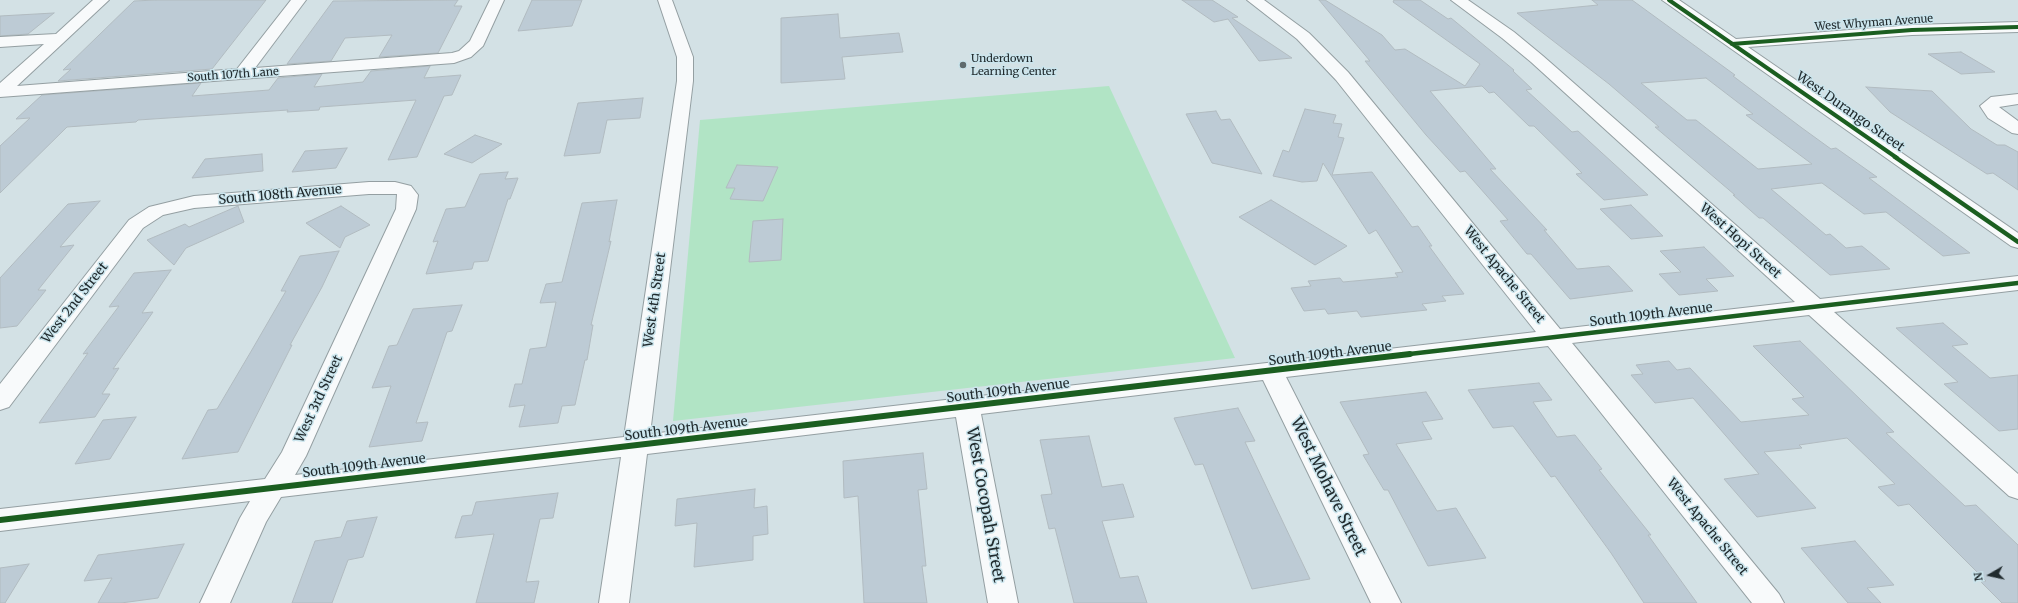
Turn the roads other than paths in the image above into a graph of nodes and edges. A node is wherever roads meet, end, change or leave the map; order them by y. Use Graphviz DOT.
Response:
graph roads {
  1 [pos="102,0"];
  2 [pos="299,0"];
  3 [pos="497,0"];
  4 [pos="665,0"];
  5 [pos="1254,0"];
  6 [pos="1458,0"];
  7 [pos="1669,0"];
  8 [pos="2018,27"];
  9 [pos="60,38"];
  10 [pos="0,42"];
  11 [pos="1732,44"];
  12 [pos="242,74"];
  13 [pos="0,92"];
  14 [pos="2018,99"];
  15 [pos="2018,129"];
  16 [pos="404,190"];
  17 [pos="156,211"];
  18 [pos="2018,242"];
  19 [pos="2018,283"];
  20 [pos="1814,307"];
  21 [pos="1554,338"];
  22 [pos="1271,372"];
  23 [pos="0,401"];
  24 [pos="967,407"];
  25 [pos="636,446"];
  26 [pos="273,487"];
  27 [pos="2018,489"];
  28 [pos="0,520"];
  29 [pos="214,603"];
  30 [pos="614,603"];
  31 [pos="1003,603"];
  32 [pos="1386,603"];
  33 [pos="1769,603"];
  1 -- 9 [label="street"];
  2 -- 12 [label="street"];
  3 -- 12 [label="street, South 107th Lane"];
  4 -- 25 [label="street, West 4th Street"];
  5 -- 21 [label="street, West Apache Street"];
  6 -- 20 [label="street, West Hopi Street"];
  7 -- 11 [label="street, West Durango Street"];
  8 -- 11 [label="street, West Whyman Avenue"];
  9 -- 10 [label="street"];
  9 -- 13 [label="street"];
  11 -- 18 [label="street, West Durango Street"];
  12 -- 13 [label="street, South 107th Lane"];
  14 -- 15 [label="street"];
  16 -- 17 [label="street, South 108th Avenue"];
  16 -- 26 [label="street, West 3rd Street"];
  17 -- 23 [label="street, West 2nd Street"];
  19 -- 20 [label="street, South 109th Avenue"];
  20 -- 21 [label="street, South 109th Avenue"];
  20 -- 27 [label="street, West Hopi Street"];
  21 -- 22 [label="street, South 109th Avenue"];
  21 -- 33 [label="street, West Apache Street"];
  22 -- 24 [label="street, South 109th Avenue"];
  22 -- 32 [label="street, West Mohave Street"];
  24 -- 25 [label="street, South 109th Avenue"];
  24 -- 31 [label="street, West Cocopah Street"];
  25 -- 26 [label="street, South 109th Avenue"];
  25 -- 30 [label="street, West 4th Street"];
  26 -- 28 [label="street, South 109th Avenue"];
  26 -- 29 [label="street, West 3rd Street"];
}
